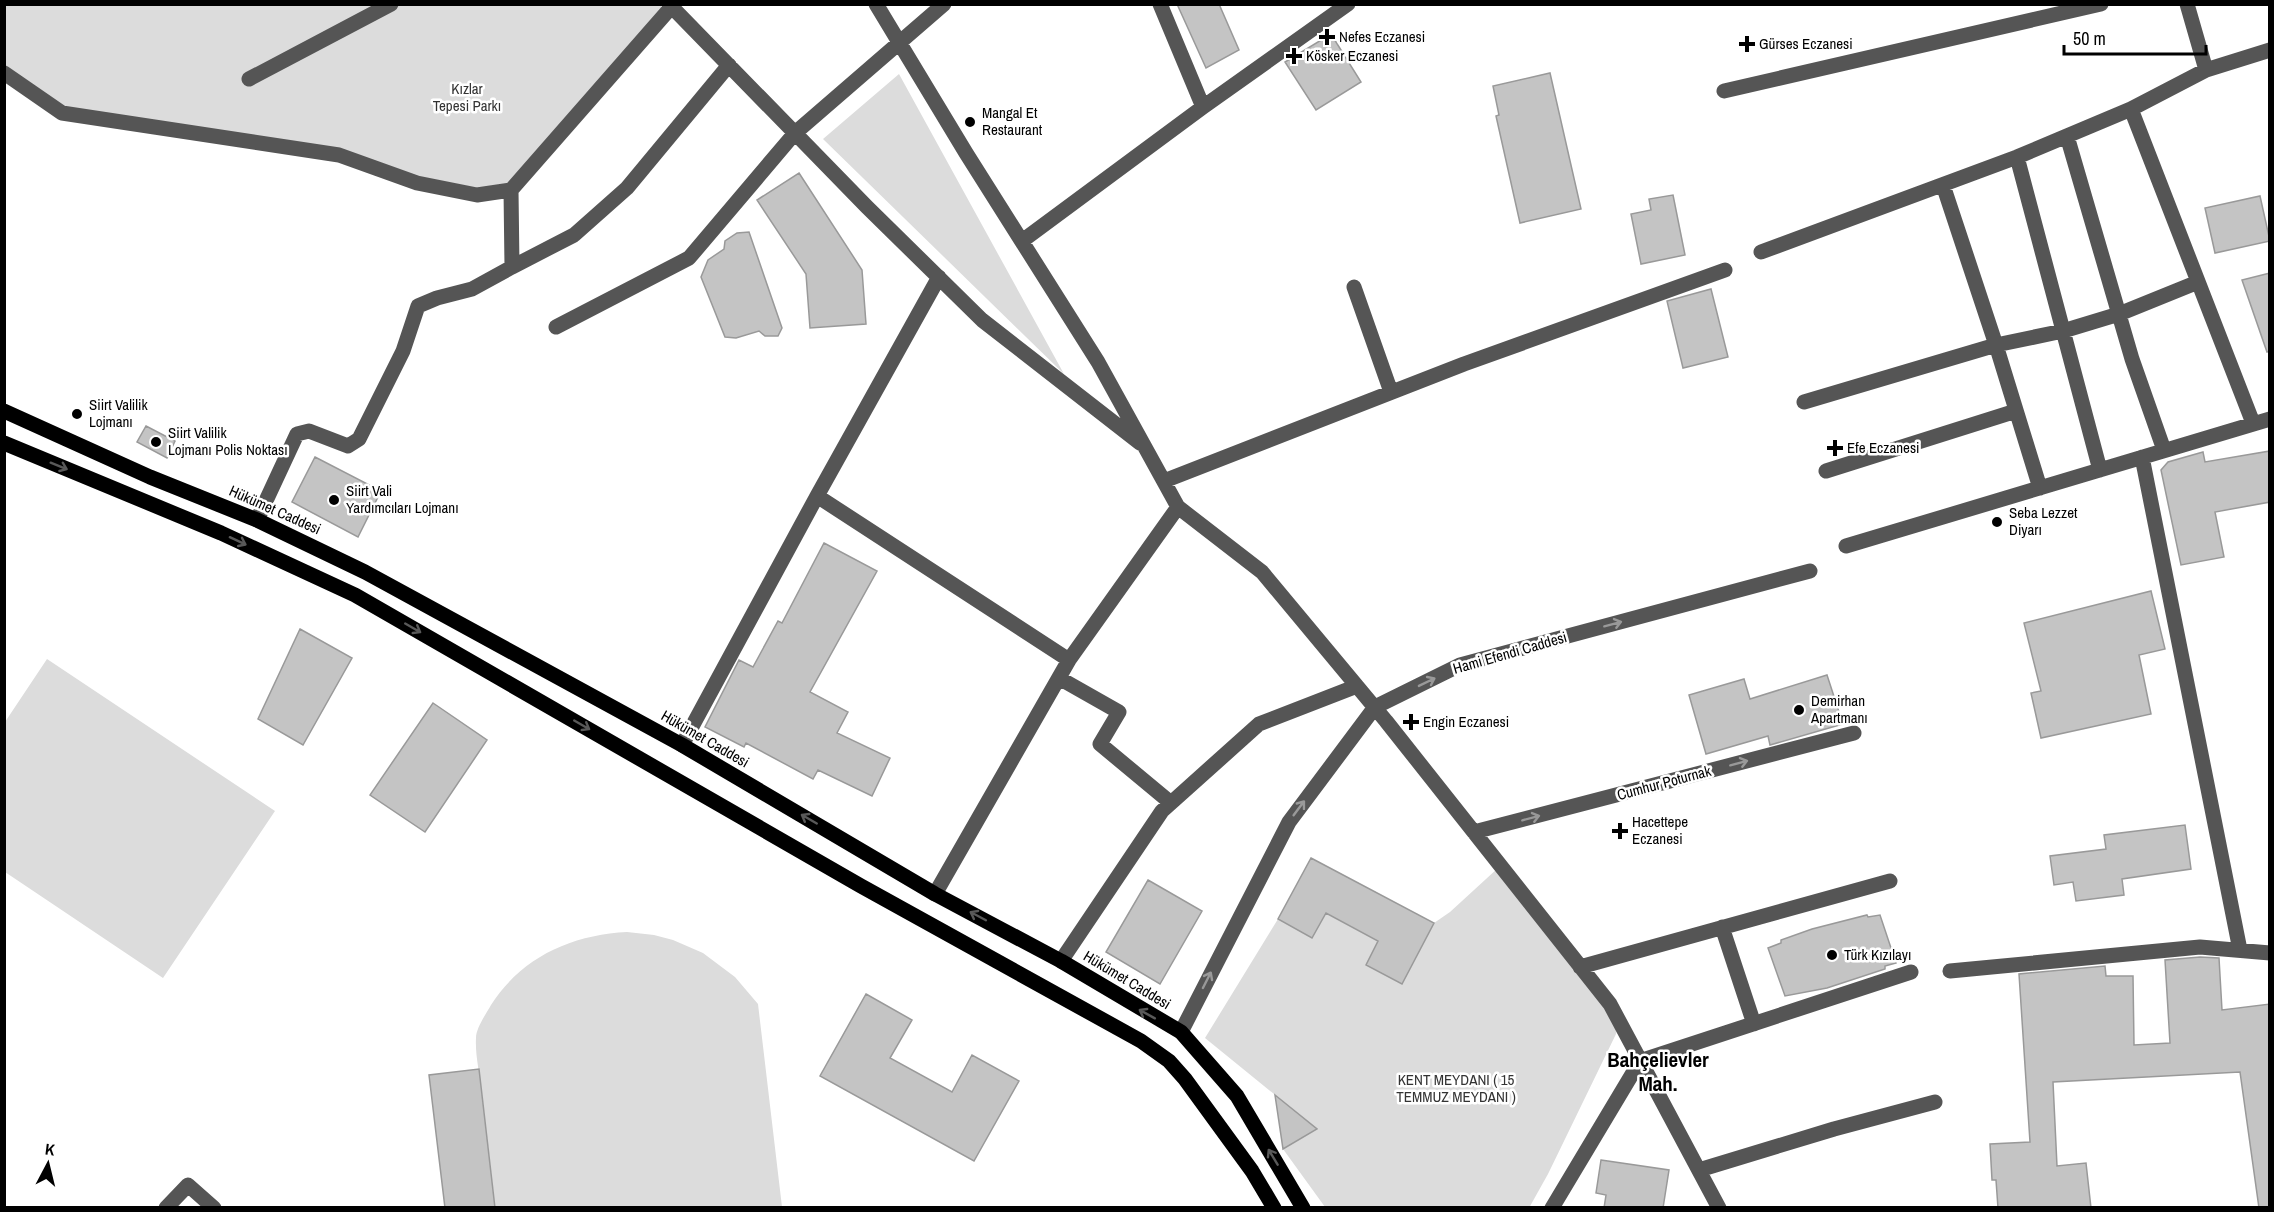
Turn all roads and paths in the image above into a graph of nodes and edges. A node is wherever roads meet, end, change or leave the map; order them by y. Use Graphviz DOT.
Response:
graph roads {
  1 [pos="391,4"];
  2 [pos="876,4"];
  3 [pos="944,4"];
  4 [pos="1160,4"];
  5 [pos="1348,4"];
  6 [pos="2101,4"];
  7 [pos="2187,4"];
  8 [pos="672,5"];
  9 [pos="371,9"];
  10 [pos="899,43"];
  11 [pos="2270,50"];
  12 [pos="729,65"];
  13 [pos="2206,70"];
  14 [pos="4,73"];
  15 [pos="249,80"];
  16 [pos="1725,91"];
  17 [pos="1203,107"];
  18 [pos="2131,108"];
  19 [pos="795,133"];
  20 [pos="2067,136"];
  21 [pos="2017,157"];
  22 [pos="1943,185"];
  23 [pos="511,190"];
  24 [pos="1022,241"];
  25 [pos="1761,252"];
  26 [pos="512,267"];
  27 [pos="1725,270"];
  28 [pos="939,278"];
  29 [pos="2198,282"];
  30 [pos="1354,286"];
  31 [pos="2119,314"];
  32 [pos="556,327"];
  33 [pos="2063,331"];
  34 [pos="1996,345"];
  35 [pos="1391,393"];
  36 [pos="1804,402"];
  37 [pos="4,411"];
  38 [pos="2016,411"];
  39 [pos="2270,419"];
  40 [pos="2253,423"];
  41 [pos="4,443"];
  42 [pos="1145,447"];
  43 [pos="2164,450"];
  44 [pos="2142,457"];
  45 [pos="2100,470"];
  46 [pos="1826,471"];
  47 [pos="1164,482"];
  48 [pos="2040,488"];
  49 [pos="817,496"];
  50 [pos="1178,507"];
  51 [pos="257,520"];
  52 [pos="1846,546"];
  53 [pos="1810,571"];
  54 [pos="1069,660"];
  55 [pos="1059,678"];
  56 [pos="1357,686"];
  57 [pos="1375,707"];
  58 [pos="1854,733"];
  59 [pos="682,745"];
  60 [pos="1171,803"];
  61 [pos="1474,832"];
  62 [pos="1890,881"];
  63 [pos="935,894"];
  64 [pos="1722,927"];
  65 [pos="2240,950"];
  66 [pos="2270,952"];
  67 [pos="1061,961"];
  68 [pos="1580,967"];
  69 [pos="1950,971"];
  70 [pos="1911,972"];
  71 [pos="1754,1024"];
  72 [pos="1181,1032"];
  73 [pos="1640,1061"];
  74 [pos="1935,1102"];
  75 [pos="1699,1170"];
  76 [pos="166,1208"];
  77 [pos="214,1208"];
  78 [pos="1274,1208"];
  79 [pos="1303,1208"];
  80 [pos="1552,1208"];
  81 [pos="1719,1208"];
  1 -- 9 [label="street"];
  2 -- 10 [label="street"];
  3 -- 10 [label="street"];
  4 -- 17 [label="street"];
  5 -- 17 [label="street"];
  6 -- 16 [label="street"];
  7 -- 13 [label="street"];
  8 -- 12 [label="street"];
  8 -- 23 [label="street"];
  9 -- 15 [label="street"];
  10 -- 19 [label="street"];
  10 -- 24 [label="street"];
  11 -- 13 [label="street"];
  12 -- 19 [label="street"];
  12 -- 26 [label="street"];
  13 -- 18 [label="street"];
  14 -- 23 [label="street"];
  17 -- 24 [label="street"];
  18 -- 20 [label="street"];
  18 -- 29 [label="street"];
  19 -- 28 [label="street"];
  19 -- 32 [label="street"];
  20 -- 21 [label="street"];
  20 -- 31 [label="street"];
  21 -- 22 [label="street"];
  21 -- 33 [label="street"];
  22 -- 25 [label="street"];
  22 -- 34 [label="street"];
  23 -- 26 [label="street"];
  24 -- 42 [label="street"];
  26 -- 51 [label="street"];
  27 -- 35 [label="street"];
  28 -- 42 [label="street"];
  28 -- 49 [label="street"];
  29 -- 31 [label="street"];
  29 -- 40 [label="street"];
  30 -- 35 [label="street"];
  31 -- 33 [label="street"];
  31 -- 43 [label="street"];
  33 -- 34 [label="street"];
  33 -- 45 [label="street"];
  34 -- 36 [label="street"];
  34 -- 38 [label="street"];
  35 -- 47 [label="street"];
  37 -- 51 [label="main road, Hükümet Caddesi"];
  38 -- 46 [label="street"];
  38 -- 48 [label="street"];
  39 -- 40 [label="street"];
  40 -- 43 [label="street"];
  41 -- 78 [label="main road, one-way"];
  42 -- 47 [label="street"];
  43 -- 44 [label="street"];
  44 -- 45 [label="street"];
  44 -- 65 [label="street"];
  45 -- 48 [label="street"];
  47 -- 50 [label="street"];
  48 -- 52 [label="street"];
  49 -- 54 [label="street"];
  49 -- 59 [label="street"];
  50 -- 54 [label="street"];
  50 -- 56 [label="street"];
  51 -- 59 [label="main road, Hükümet Caddesi"];
  57 -- 53 [label="street, Hami Efendi Caddesi, one-way"];
  54 -- 55 [label="street"];
  55 -- 60 [label="street"];
  55 -- 63 [label="street"];
  56 -- 57 [label="street"];
  56 -- 60 [label="street"];
  57 -- 61 [label="street"];
  72 -- 57 [label="street, Hami Efendi Caddesi, one-way"];
  61 -- 58 [label="street, Cumhur Poturnak, one-way"];
  63 -- 59 [label="main road, Hükümet Caddesi, one-way"];
  60 -- 67 [label="street"];
  61 -- 68 [label="street"];
  62 -- 64 [label="street"];
  67 -- 63 [label="main road, Hükümet Caddesi, one-way"];
  64 -- 68 [label="street"];
  64 -- 71 [label="street"];
  65 -- 66 [label="street"];
  65 -- 69 [label="street"];
  72 -- 67 [label="main road, Hükümet Caddesi, one-way"];
  68 -- 73 [label="street"];
  70 -- 71 [label="street"];
  71 -- 73 [label="street"];
  79 -- 72 [label="main road, Hükümet Caddesi, one-way"];
  73 -- 75 [label="street"];
  73 -- 80 [label="street"];
  74 -- 75 [label="street"];
  75 -- 81 [label="street"];
  76 -- 77 [label="street"];
}
